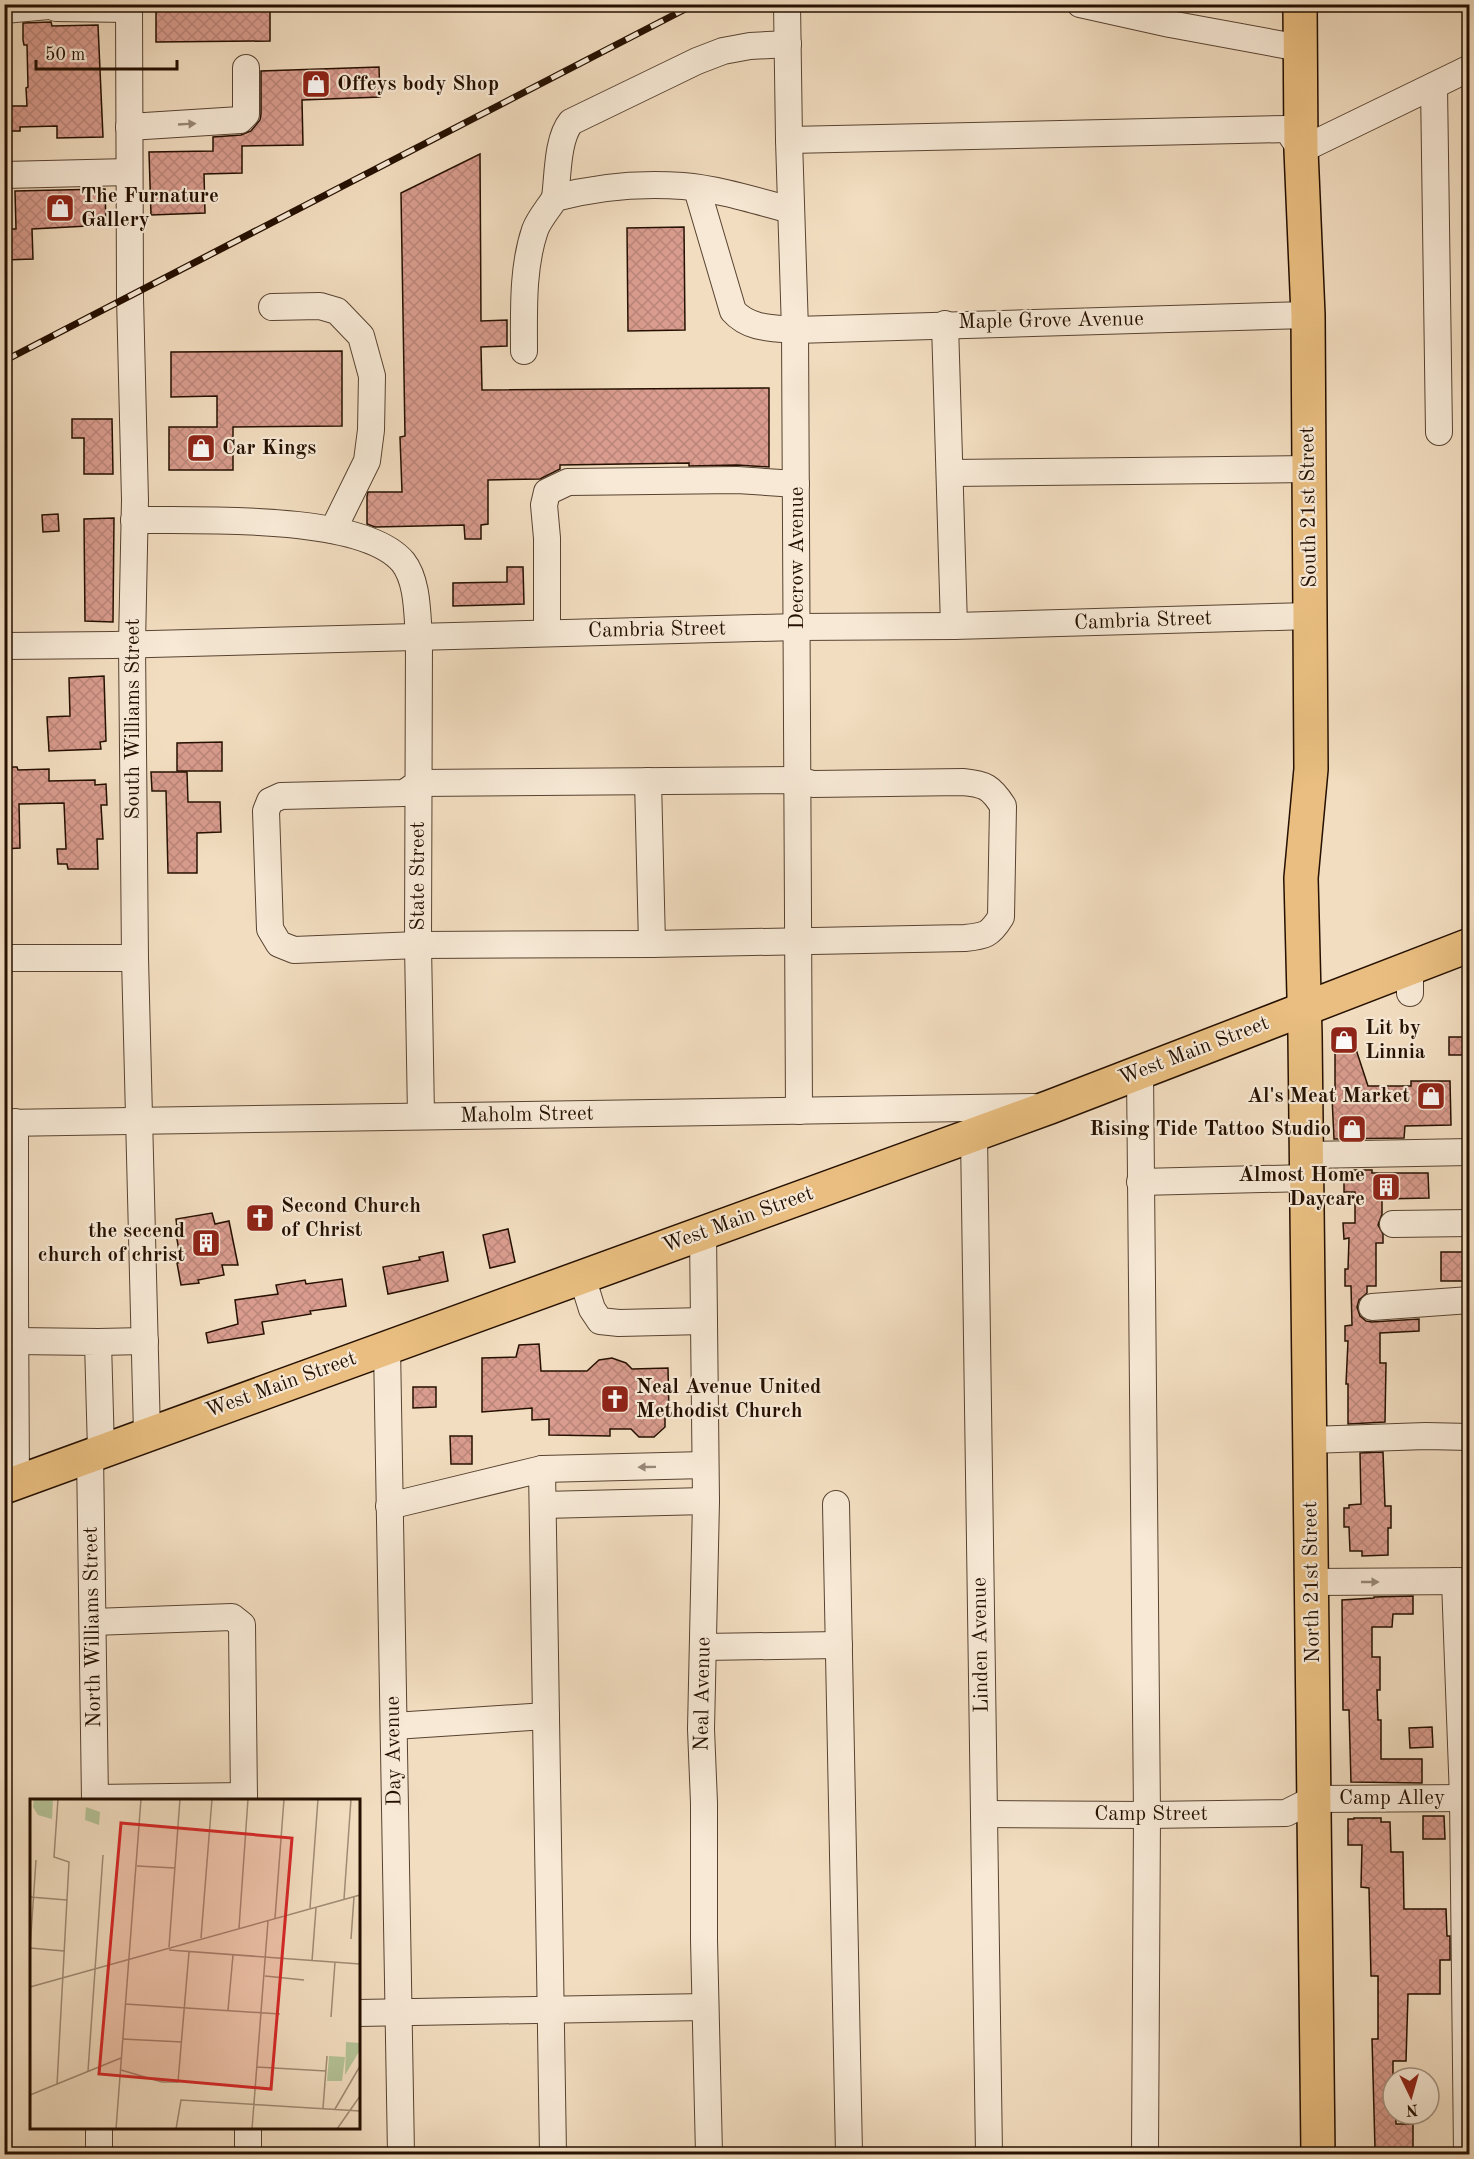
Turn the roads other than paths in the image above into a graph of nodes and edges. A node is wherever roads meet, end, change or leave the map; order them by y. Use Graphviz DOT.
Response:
graph roads {
  1 [pos="787,4"];
  2 [pos="1080,4"];
  3 [pos="1300,4"];
  4 [pos="49,5"];
  5 [pos="82,7"];
  6 [pos="129,7"];
  7 [pos="4,10"];
  8 [pos="788,44"];
  9 [pos="1300,48"];
  10 [pos="246,68"];
  11 [pos="1470,68"];
  12 [pos="1434,86"];
  13 [pos="129,127"];
  14 [pos="789,141"];
  15 [pos="1301,150"];
  16 [pos="129,172"];
  17 [pos="4,175"];
  18 [pos="697,189"];
  19 [pos="555,198"];
  20 [pos="791,210"];
  21 [pos="272,307"];
  22 [pos="1308,315"];
  23 [pos="945,324"];
  24 [pos="795,330"];
  25 [pos="524,351"];
  26 [pos="1439,432"];
  27 [pos="1308,469"];
  28 [pos="951,473"];
  29 [pos="796,484"];
  30 [pos="134,520"];
  31 [pos="333,530"];
  32 [pos="1310,616"];
  33 [pos="954,626"];
  34 [pos="797,627"];
  35 [pos="547,633"];
  36 [pos="419,637"];
  37 [pos="132,644"];
  38 [pos="4,646"];
  39 [pos="798,780"];
  40 [pos="648,781"];
  41 [pos="418,783"];
  42 [pos="799,942"];
  43 [pos="652,944"];
  44 [pos="418,945"];
  45 [pos="1470,945"];
  46 [pos="4,958"];
  47 [pos="135,958"];
  48 [pos="1305,1009"];
  49 [pos="1140,1072"];
  50 [pos="1050,1107"];
  51 [pos="799,1111"];
  52 [pos="422,1116"];
  53 [pos="140,1121"];
  54 [pos="10,1123"];
  55 [pos="974,1135"];
  56 [pos="1463,1144"];
  57 [pos="1307,1166"];
  58 [pos="1140,1182"];
  59 [pos="1470,1223"];
  60 [pos="1393,1224"];
  61 [pos="703,1233"];
  62 [pos="582,1276"];
  63 [pos="10,1300"];
  64 [pos="1470,1300"];
  65 [pos="1372,1306"];
  66 [pos="704,1321"];
  67 [pos="15,1341"];
  68 [pos="145,1341"];
  69 [pos="98,1342"];
  70 [pos="387,1347"];
  71 [pos="147,1434"];
  72 [pos="1470,1437"];
  73 [pos="1310,1440"];
  74 [pos="96,1452"];
  75 [pos="705,1465"];
  76 [pos="542,1469"];
  77 [pos="10,1485"];
  78 [pos="705,1501"];
  79 [pos="836,1504"];
  80 [pos="543,1505"];
  81 [pos="389,1506"];
  82 [pos="1462,1581"];
  83 [pos="1312,1582"];
  84 [pos="93,1622"];
  85 [pos="839,1645"];
  86 [pos="703,1647"];
  87 [pos="546,1716"];
  88 [pos="393,1726"];
  89 [pos="244,1798"];
  90 [pos="1466,1798"];
  91 [pos="95,1799"];
  92 [pos="1314,1799"];
  93 [pos="984,1814"];
  94 [pos="1147,1815"];
  95 [pos="1467,1887"];
  96 [pos="1467,1952"];
  97 [pos="705,2007"];
  98 [pos="551,2010"];
  99 [pos="399,2012"];
  100 [pos="360,2013"];
  101 [pos="99,2129"];
  102 [pos="248,2129"];
  103 [pos="99,2154"];
  104 [pos="248,2154"];
  105 [pos="401,2154"];
  106 [pos="554,2154"];
  107 [pos="709,2154"];
  108 [pos="849,2154"];
  109 [pos="988,2154"];
  110 [pos="1144,2154"];
  111 [pos="1318,2154"];
  112 [pos="1467,2154"];
  1 -- 8 [label="street, Decrow Avenue"];
  2 -- 9 [label="street"];
  3 -- 9 [label="main road, South 21st Street"];
  4 -- 5 [label="street"];
  4 -- 7 [label="street"];
  5 -- 6 [label="street"];
  6 -- 13 [label="street, South Williams Street"];
  8 -- 14 [label="street, Decrow Avenue"];
  8 -- 19 [label="street"];
  9 -- 15 [label="main road, South 21st Street"];
  13 -- 10 [label="street, one-way"];
  11 -- 12 [label="street"];
  12 -- 15 [label="street"];
  12 -- 26 [label="street"];
  13 -- 16 [label="street, South Williams Street"];
  14 -- 15 [label="street"];
  14 -- 20 [label="street, Decrow Avenue"];
  15 -- 22 [label="main road, South 21st Street"];
  16 -- 17 [label="street"];
  16 -- 30 [label="street, South Williams Street"];
  18 -- 19 [label="street"];
  18 -- 20 [label="street"];
  18 -- 24 [label="street, Maple Grove Avenue"];
  19 -- 25 [label="street"];
  20 -- 24 [label="street, Decrow Avenue"];
  21 -- 31 [label="street"];
  22 -- 23 [label="street, Maple Grove Avenue"];
  22 -- 27 [label="main road, South 21st Street"];
  23 -- 24 [label="street, Maple Grove Avenue"];
  23 -- 28 [label="street"];
  24 -- 29 [label="street, Decrow Avenue"];
  27 -- 28 [label="street"];
  27 -- 32 [label="main road, South 21st Street"];
  28 -- 33 [label="street"];
  29 -- 34 [label="street, Decrow Avenue"];
  29 -- 35 [label="street"];
  30 -- 31 [label="street, State Street"];
  30 -- 37 [label="street, South Williams Street"];
  31 -- 36 [label="street, State Street"];
  32 -- 33 [label="street, Cambria Street"];
  32 -- 48 [label="main road, South 21st Street"];
  33 -- 34 [label="street, Cambria Street"];
  34 -- 35 [label="street, Cambria Street"];
  34 -- 39 [label="street, Decrow Avenue"];
  35 -- 36 [label="street, Cambria Street"];
  36 -- 37 [label="street, Cambria Street"];
  36 -- 41 [label="street, State Street"];
  37 -- 38 [label="street, Cambria Street"];
  37 -- 47 [label="street, South Williams Street"];
  39 -- 40 [label="street"];
  39 -- 42 [label="street, Decrow Avenue"];
  39 -- 42 [label="street"];
  40 -- 41 [label="street"];
  40 -- 43 [label="street"];
  41 -- 44 [label="street, State Street"];
  41 -- 44 [label="street"];
  42 -- 43 [label="street"];
  42 -- 51 [label="street, Decrow Avenue"];
  43 -- 44 [label="street"];
  44 -- 52 [label="street, State Street"];
  45 -- 48 [label="main road, West Main Street"];
  46 -- 47 [label="street"];
  47 -- 53 [label="street, South Williams Street"];
  48 -- 49 [label="main road, West Main Street"];
  48 -- 57 [label="main road, North 21st Street"];
  49 -- 50 [label="main road, West Main Street"];
  49 -- 58 [label="street"];
  50 -- 51 [label="street, Maholm Street"];
  50 -- 55 [label="main road, West Main Street"];
  51 -- 52 [label="street, Maholm Street"];
  52 -- 53 [label="street, Maholm Street"];
  53 -- 54 [label="street, Maholm Street"];
  53 -- 68 [label="street, South Williams Street"];
  54 -- 63 [label="street"];
  55 -- 61 [label="main road, West Main Street"];
  55 -- 93 [label="street, Linden Avenue"];
  56 -- 57 [label="street"];
  57 -- 58 [label="street"];
  57 -- 73 [label="main road, North 21st Street"];
  58 -- 94 [label="street"];
  59 -- 60 [label="street"];
  61 -- 62 [label="main road, West Main Street"];
  61 -- 66 [label="street, Neal Avenue"];
  62 -- 66 [label="street"];
  62 -- 70 [label="main road, West Main Street"];
  63 -- 67 [label="street"];
  64 -- 65 [label="street"];
  66 -- 75 [label="street, Neal Avenue"];
  67 -- 69 [label="street"];
  67 -- 77 [label="street"];
  68 -- 69 [label="street"];
  68 -- 71 [label="street, South Williams Street"];
  69 -- 74 [label="street, North Williams Street"];
  70 -- 71 [label="main road, West Main Street"];
  70 -- 81 [label="street, Day Avenue"];
  71 -- 74 [label="main road, West Main Street"];
  72 -- 73 [label="street"];
  73 -- 83 [label="main road, North 21st Street"];
  74 -- 77 [label="main road, West Main Street"];
  74 -- 84 [label="street, North Williams Street"];
  75 -- 76 [label="street, one-way"];
  75 -- 78 [label="street, Neal Avenue"];
  76 -- 80 [label="street"];
  76 -- 81 [label="street"];
  78 -- 80 [label="street"];
  78 -- 86 [label="street, Neal Avenue"];
  79 -- 85 [label="street"];
  80 -- 87 [label="street"];
  81 -- 88 [label="street, Day Avenue"];
  83 -- 82 [label="street, one-way"];
  82 -- 90 [label="street"];
  83 -- 92 [label="main road, North 21st Street"];
  84 -- 89 [label="street"];
  84 -- 91 [label="street, North Williams Street"];
  85 -- 86 [label="street"];
  85 -- 108 [label="street"];
  86 -- 97 [label="street, Neal Avenue"];
  87 -- 88 [label="street"];
  87 -- 98 [label="street"];
  88 -- 99 [label="street, Day Avenue"];
  89 -- 91 [label="street"];
  90 -- 92 [label="street, Camp Alley"];
  90 -- 95 [label="street"];
  92 -- 94 [label="street, Camp Street"];
  92 -- 111 [label="main road, North 21st Street"];
  93 -- 94 [label="street, Camp Street"];
  93 -- 109 [label="street, Linden Avenue"];
  94 -- 110 [label="street"];
  95 -- 96 [label="street"];
  96 -- 112 [label="street"];
  97 -- 98 [label="street"];
  97 -- 107 [label="street, Neal Avenue"];
  98 -- 99 [label="street"];
  98 -- 106 [label="street"];
  99 -- 100 [label="street"];
  99 -- 105 [label="street, Day Avenue"];
  101 -- 103 [label="street"];
  102 -- 104 [label="street"];
}
